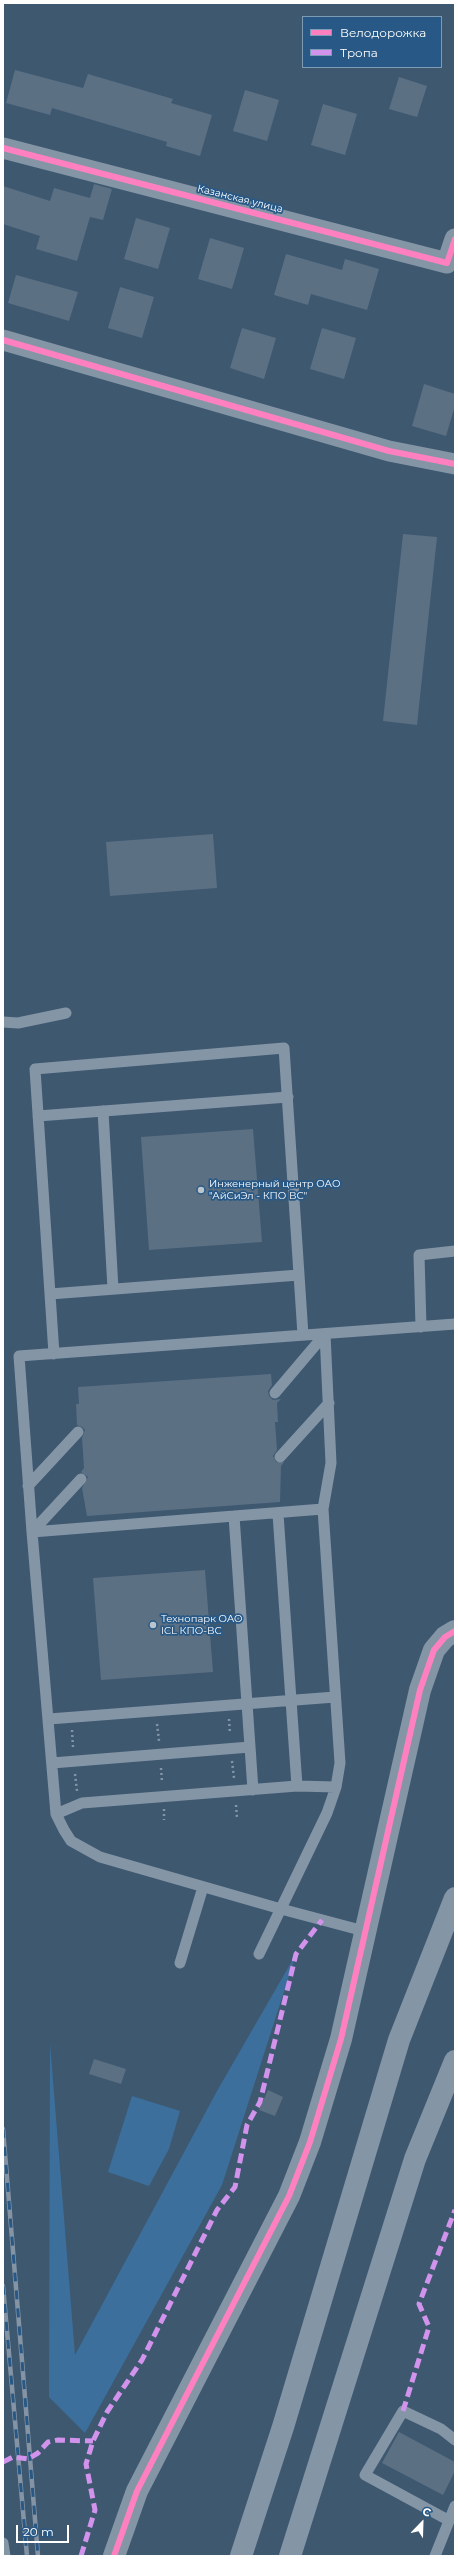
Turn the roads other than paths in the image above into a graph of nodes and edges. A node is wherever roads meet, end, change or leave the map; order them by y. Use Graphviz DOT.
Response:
graph roads {
  1 [pos="3,148"];
  2 [pos="455,239"];
  3 [pos="3,340"];
  4 [pos="455,464"];
  5 [pos="66,1013"];
  6 [pos="3,1022"];
  7 [pos="288,1096"];
  8 [pos="103,1111"];
  9 [pos="38,1116"];
  10 [pos="455,1251"];
  11 [pos="300,1275"];
  12 [pos="113,1290"];
  13 [pos="50,1294"];
  14 [pos="455,1324"];
  15 [pos="421,1327"];
  16 [pos="325,1334"];
  17 [pos="303,1336"];
  18 [pos="54,1354"];
  19 [pos="275,1393"];
  20 [pos="329,1403"];
  21 [pos="78,1432"];
  22 [pos="280,1457"];
  23 [pos="81,1479"];
  24 [pos="28,1486"];
  25 [pos="323,1509"];
  26 [pos="278,1514"];
  27 [pos="234,1516"];
  28 [pos="32,1532"];
  29 [pos="455,1631"];
  30 [pos="335,1697"];
  31 [pos="291,1700"];
  32 [pos="247,1702"];
  33 [pos="49,1719"];
  34 [pos="250,1747"];
  35 [pos="52,1763"];
  36 [pos="297,1786"];
  37 [pos="336,1787"];
  38 [pos="253,1790"];
  39 [pos="56,1814"];
  40 [pos="203,1887"];
  41 [pos="455,1898"];
  42 [pos="281,1909"];
  43 [pos="364,1931"];
  44 [pos="259,1954"];
  45 [pos="180,1963"];
  46 [pos="455,2061"];
  47 [pos="455,2440"];
  48 [pos="455,2506"];
  49 [pos="448,2520"];
  50 [pos="3,2543"];
  51 [pos="5,2556"];
  52 [pos="114,2556"];
  53 [pos="241,2556"];
  54 [pos="290,2556"];
  55 [pos="435,2556"];
  1 -- 2 [label="street, Казанская улица"];
  3 -- 4 [label="street"];
  5 -- 6 [label="lane"];
  7 -- 8 [label="lane"];
  7 -- 9 [label="lane"];
  7 -- 11 [label="lane"];
  8 -- 9 [label="lane"];
  8 -- 12 [label="lane"];
  9 -- 13 [label="lane"];
  10 -- 15 [label="lane"];
  11 -- 12 [label="lane"];
  11 -- 17 [label="lane"];
  12 -- 13 [label="lane"];
  13 -- 18 [label="lane"];
  14 -- 15 [label="lane"];
  15 -- 16 [label="lane"];
  16 -- 17 [label="lane"];
  16 -- 19 [label="lane"];
  16 -- 20 [label="lane"];
  17 -- 18 [label="lane"];
  18 -- 24 [label="lane"];
  20 -- 22 [label="lane"];
  20 -- 25 [label="lane"];
  21 -- 24 [label="lane"];
  23 -- 28 [label="lane"];
  24 -- 28 [label="lane"];
  25 -- 26 [label="lane"];
  25 -- 30 [label="lane"];
  26 -- 27 [label="lane"];
  26 -- 31 [label="lane"];
  27 -- 28 [label="lane"];
  27 -- 32 [label="lane"];
  28 -- 33 [label="lane"];
  29 -- 43 [label="street"];
  30 -- 31 [label="lane"];
  30 -- 37 [label="lane"];
  31 -- 32 [label="lane"];
  31 -- 36 [label="lane"];
  32 -- 33 [label="lane"];
  32 -- 34 [label="lane"];
  33 -- 35 [label="lane"];
  34 -- 35 [label="lane"];
  34 -- 38 [label="lane"];
  35 -- 39 [label="lane"];
  36 -- 37 [label="lane"];
  36 -- 38 [label="lane"];
  37 -- 42 [label="lane"];
  38 -- 39 [label="lane"];
  39 -- 40 [label="lane"];
  40 -- 42 [label="lane"];
  40 -- 45 [label="lane"];
  41 -- 53 [label="street"];
  42 -- 43 [label="lane"];
  42 -- 44 [label="lane"];
  43 -- 52 [label="street"];
  46 -- 54 [label="street"];
  47 -- 49 [label="lane"];
  48 -- 49 [label="lane"];
  49 -- 55 [label="lane"];
  50 -- 51 [label="lane"];
}
